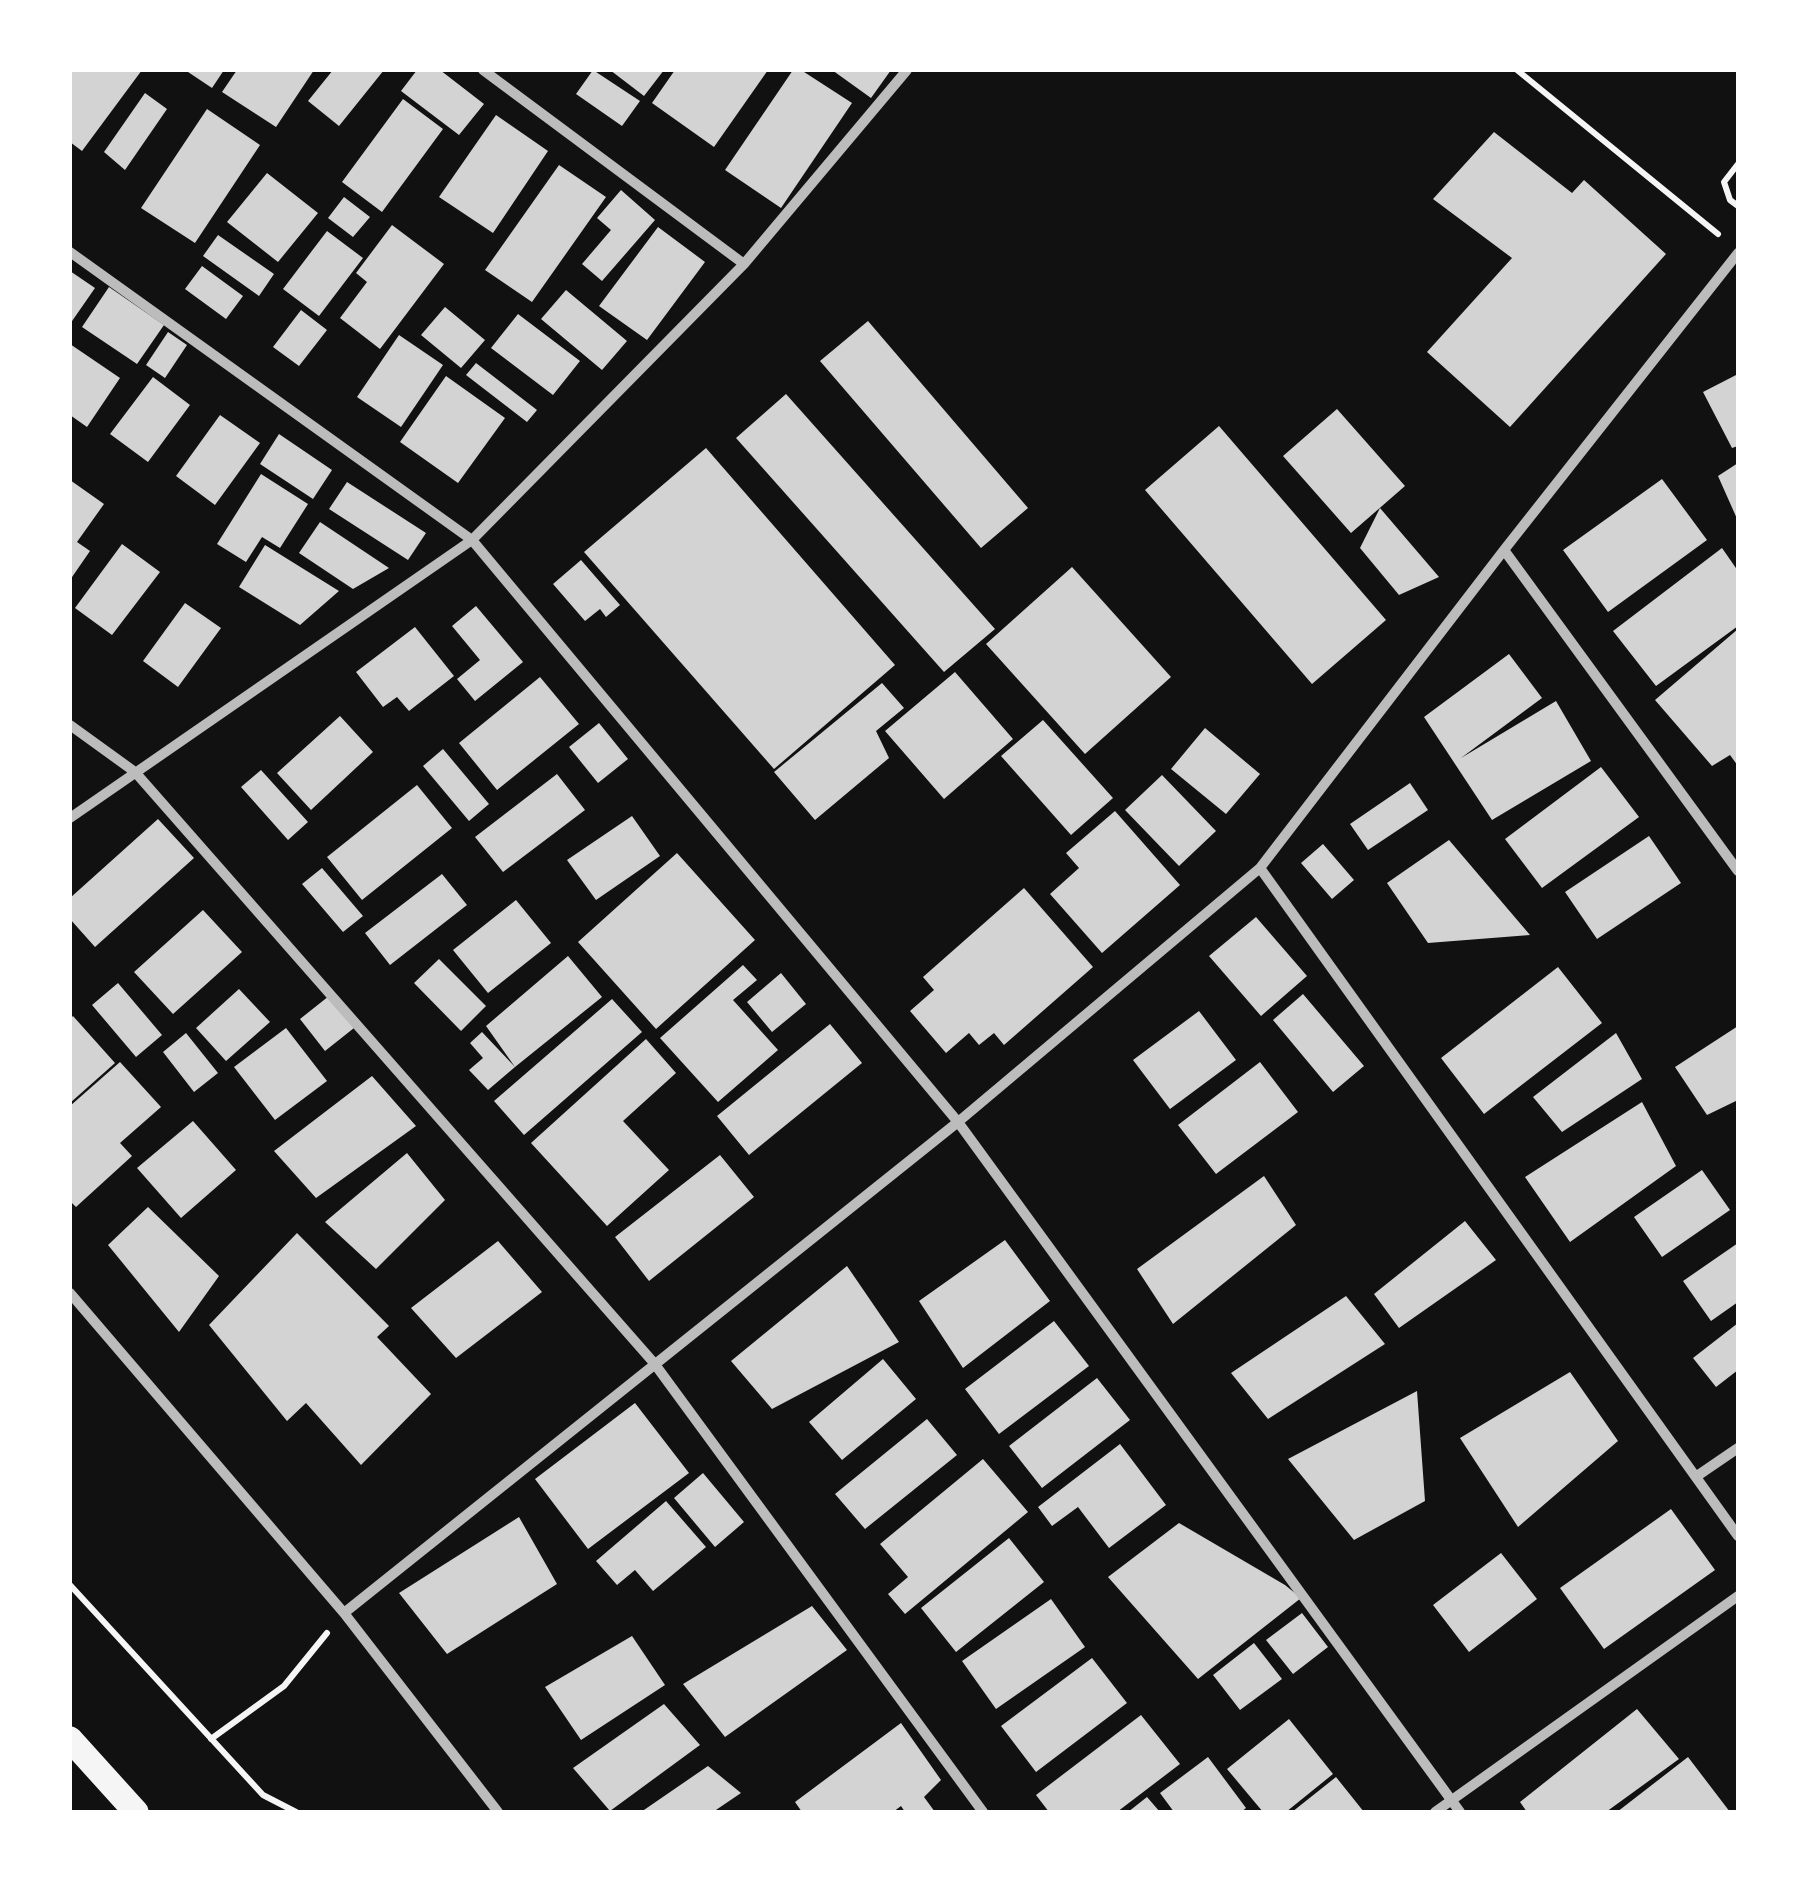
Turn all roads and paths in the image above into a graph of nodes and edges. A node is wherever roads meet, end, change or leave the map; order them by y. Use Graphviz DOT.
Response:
graph roads {
  1 [pos="483,70"];
  2 [pos="907,70"];
  3 [pos="1517,70"];
  4 [pos="1738,164"];
  5 [pos="1738,206"];
  6 [pos="1723,238"];
  7 [pos="70,252"];
  8 [pos="1738,254"];
  9 [pos="744,264"];
  10 [pos="472,540"];
  11 [pos="1504,550"];
  12 [pos="70,725"];
  13 [pos="136,772"];
  14 [pos="70,818"];
  15 [pos="1260,868"];
  16 [pos="1738,871"];
  17 [pos="958,1122"];
  18 [pos="70,1293"];
  19 [pos="654,1363"];
  20 [pos="1738,1448"];
  21 [pos="1697,1476"];
  22 [pos="1738,1536"];
  23 [pos="70,1585"];
  24 [pos="1738,1596"];
  25 [pos="344,1613"];
  26 [pos="210,1739"];
  27 [pos="70,1740"];
  28 [pos="1451,1800"];
  29 [pos="136,1812"];
  30 [pos="296,1812"];
  31 [pos="498,1812"];
  32 [pos="983,1812"];
  33 [pos="1434,1812"];
  34 [pos="1460,1812"];
  1 -- 9 [label="street"];
  2 -- 9 [label="street"];
  3 -- 6 [label="path"];
  4 -- 5 [label="path"];
  7 -- 10 [label="street"];
  8 -- 11 [label="street"];
  9 -- 10 [label="street"];
  10 -- 13 [label="street"];
  10 -- 17 [label="street"];
  11 -- 15 [label="street"];
  11 -- 16 [label="street"];
  12 -- 13 [label="street"];
  13 -- 14 [label="street"];
  13 -- 19 [label="street"];
  15 -- 17 [label="street"];
  15 -- 21 [label="street"];
  17 -- 19 [label="street"];
  17 -- 28 [label="street"];
  18 -- 25 [label="street"];
  19 -- 25 [label="street"];
  19 -- 32 [label="street"];
  20 -- 21 [label="street"];
  21 -- 22 [label="street"];
  23 -- 26 [label="path"];
  24 -- 28 [label="street"];
  25 -- 26 [label="path"];
  25 -- 31 [label="street"];
  26 -- 30 [label="path"];
  27 -- 29 [label="main road"];
  28 -- 33 [label="street"];
  28 -- 34 [label="street"];
}
